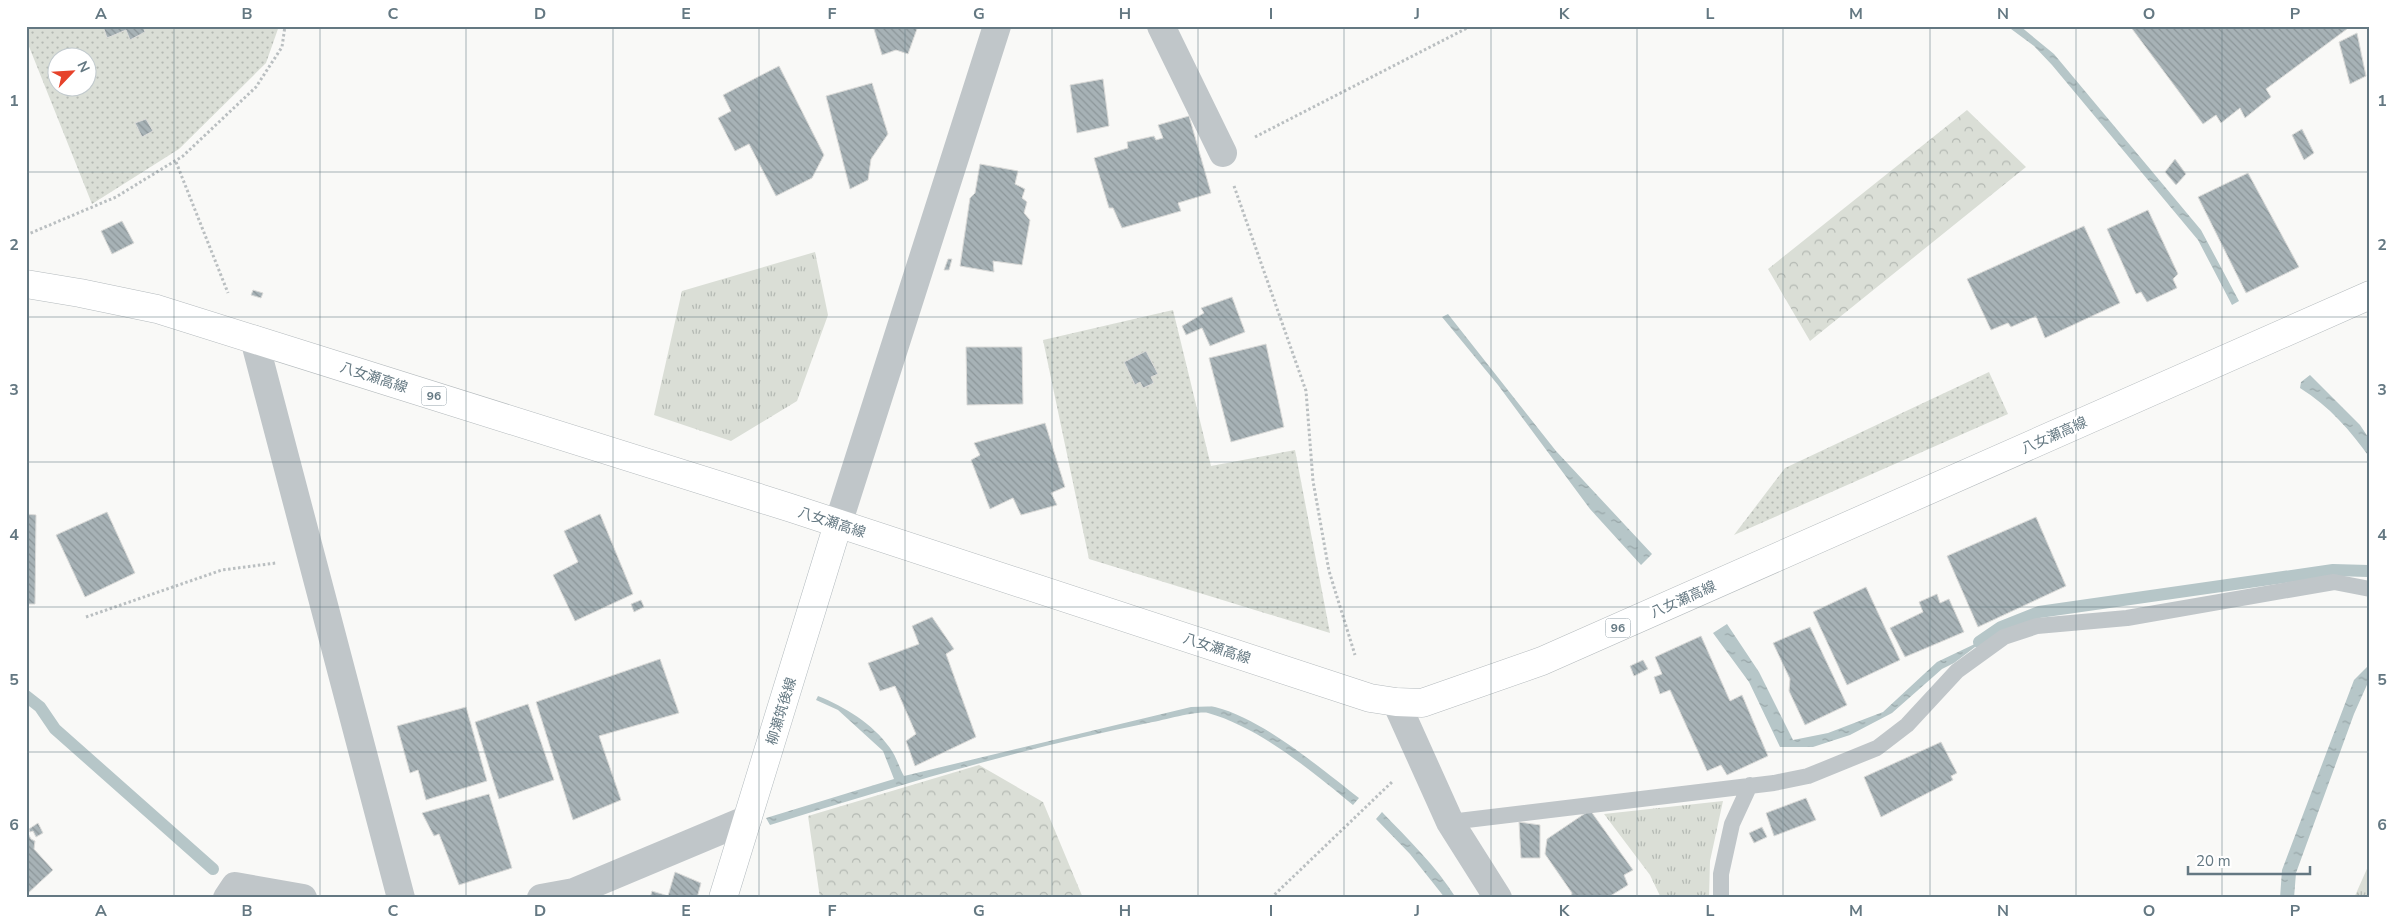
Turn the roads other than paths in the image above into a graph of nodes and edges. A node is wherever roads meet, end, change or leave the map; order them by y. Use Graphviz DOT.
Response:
graph roads {
  1 [pos="997,26"];
  2 [pos="1160,26"];
  3 [pos="1223,153"];
  4 [pos="26,284"];
  5 [pos="2370,295"];
  6 [pos="254,339"];
  7 [pos="838,524"];
  8 [pos="2370,589"];
  9 [pos="1396,702"];
  10 [pos="1750,785"];
  11 [pos="748,819"];
  12 [pos="1450,822"];
  13 [pos="227,898"];
  14 [pos="303,898"];
  15 [pos="401,898"];
  16 [pos="542,898"];
  17 [pos="724,898"];
  18 [pos="1498,898"];
  19 [pos="1721,898"];
  1 -- 7 [label="street"];
  2 -- 3 [label="street"];
  4 -- 6 [label="main road, 八女瀬高線 / 96"];
  5 -- 9 [label="main road, 八女瀬高線 / 96"];
  6 -- 7 [label="main road, 八女瀬高線 / 96"];
  6 -- 15 [label="street"];
  7 -- 9 [label="main road, 八女瀬高線 / 96"];
  7 -- 11 [label="main road, 柳瀬筑後線"];
  8 -- 10 [label="lane"];
  9 -- 12 [label="street"];
  10 -- 12 [label="lane"];
  10 -- 19 [label="lane"];
  11 -- 16 [label="street"];
  11 -- 17 [label="main road, 柳瀬筑後線"];
  12 -- 18 [label="street"];
  13 -- 14 [label="street"];
}
